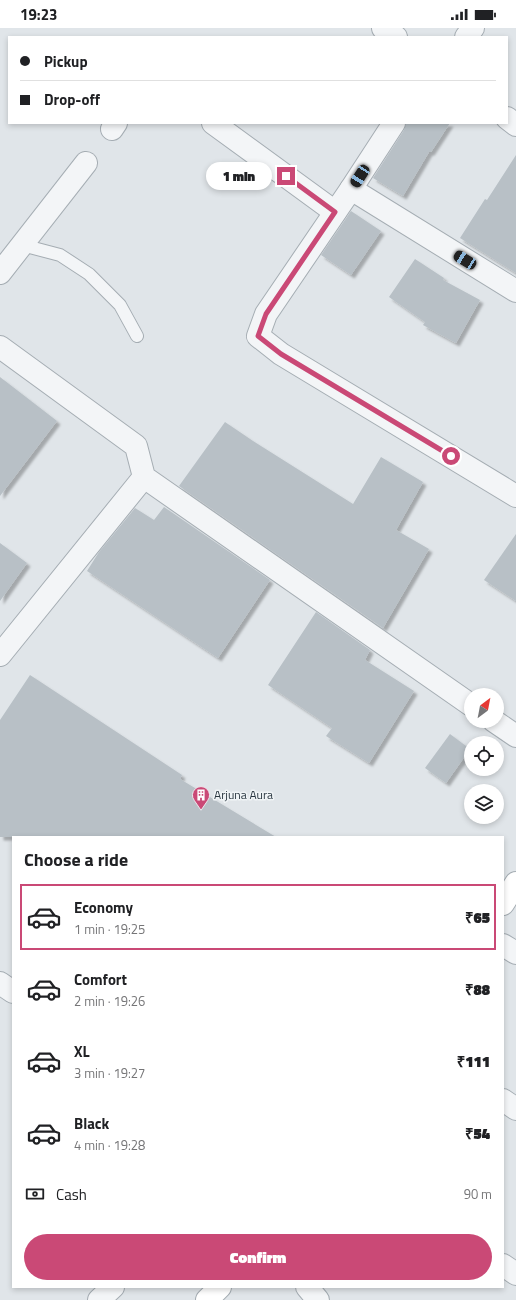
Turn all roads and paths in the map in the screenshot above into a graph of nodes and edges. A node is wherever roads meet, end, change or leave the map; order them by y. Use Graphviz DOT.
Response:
graph roads {
  1 [pos="383,28"];
  2 [pos="473,28"];
  3 [pos="395,36"];
  4 [pos="467,36"];
  5 [pos="508,119"];
  6 [pos="214,124"];
  7 [pos="393,124"];
  8 [pos="516,125"];
  9 [pos="86,163"];
  10 [pos="351,189"];
  11 [pos="335,212"];
  12 [pos="22,245"];
  13 [pos="0,273"];
  14 [pos="516,291"];
  15 [pos="138,336"];
  16 [pos="0,348"];
  17 [pos="144,477"];
  18 [pos="516,496"];
  19 [pos="0,655"];
  20 [pos="464,700"];
  21 [pos="504,728"];
  22 [pos="516,736"];
  23 [pos="516,884"];
  24 [pos="504,902"];
  25 [pos="504,946"];
  26 [pos="516,953"];
  27 [pos="0,983"];
  28 [pos="12,991"];
  29 [pos="504,1101"];
  30 [pos="516,1109"];
  31 [pos="504,1266"];
  32 [pos="516,1274"];
  33 [pos="112,1288"];
  34 [pos="219,1288"];
  35 [pos="308,1288"];
  36 [pos="99,1300"];
  37 [pos="207,1300"];
  38 [pos="318,1300"];
  1 -- 3 [label="street"];
  2 -- 4 [label="street"];
  5 -- 8 [label="street"];
  6 -- 11 [label="street"];
  7 -- 10 [label="street"];
  9 -- 12 [label="street"];
  10 -- 11 [label="street"];
  10 -- 14 [label="street"];
  11 -- 18 [label="street"];
  12 -- 13 [label="street"];
  12 -- 15 [label="lane"];
  16 -- 17 [label="street"];
  17 -- 19 [label="street"];
  17 -- 20 [label="street"];
  21 -- 22 [label="street"];
  23 -- 24 [label="street"];
  25 -- 26 [label="street"];
  27 -- 28 [label="street"];
  29 -- 30 [label="street"];
  31 -- 32 [label="street"];
  33 -- 36 [label="street"];
  34 -- 37 [label="street"];
  35 -- 38 [label="street"];
}
